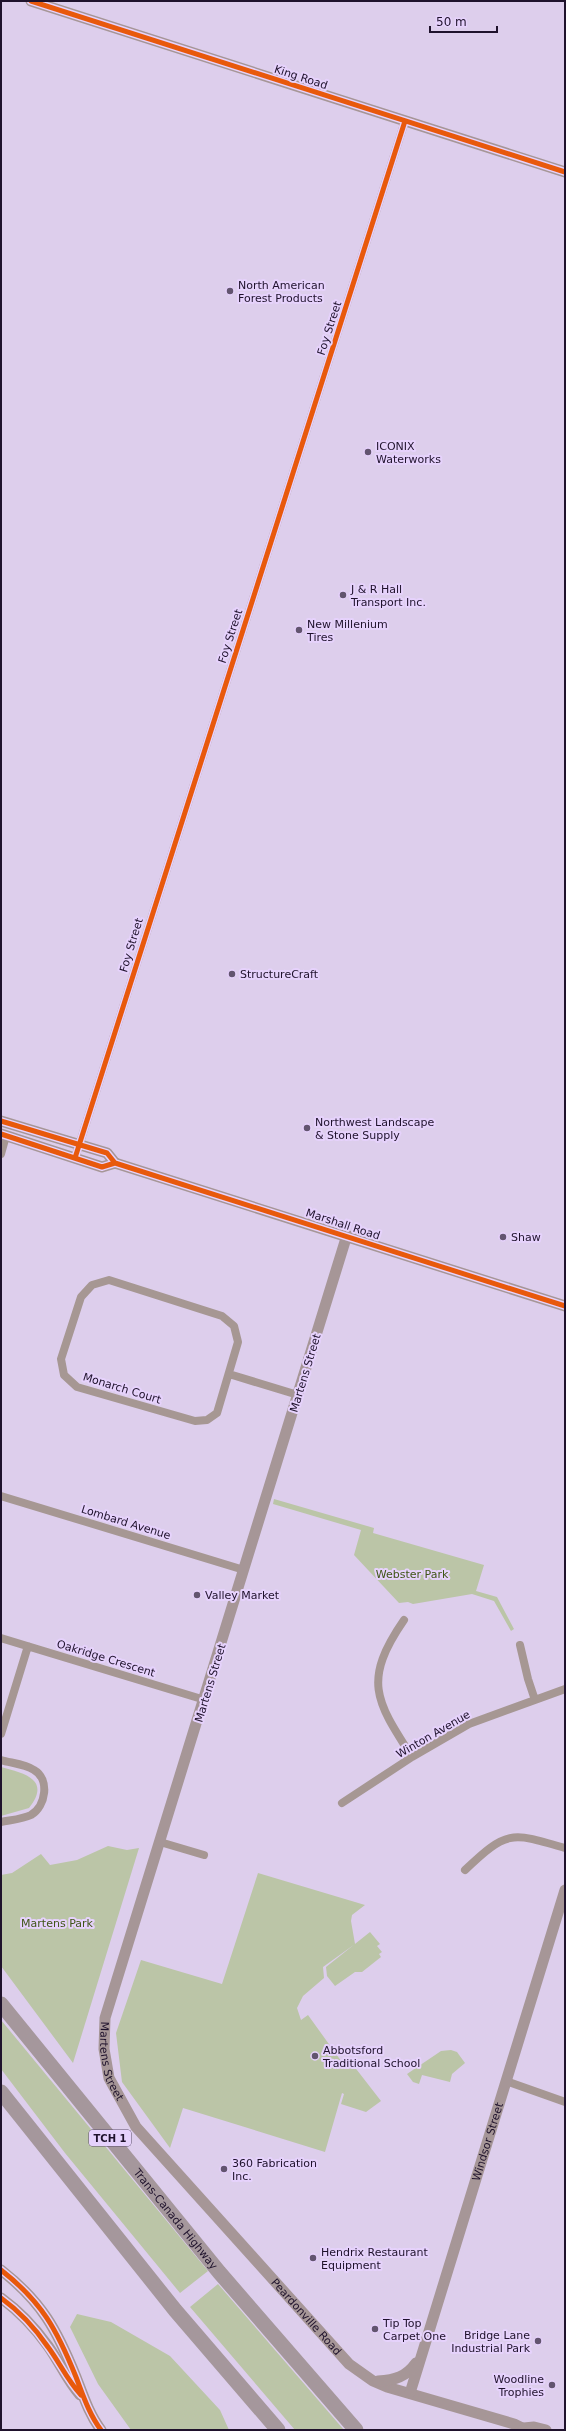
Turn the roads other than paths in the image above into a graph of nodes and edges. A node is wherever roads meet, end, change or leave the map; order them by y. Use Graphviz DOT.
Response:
graph roads {
  1 [pos="31,1"];
  2 [pos="405,121"];
  3 [pos="565,172"];
  4 [pos="1,1121"];
  5 [pos="4,1135"];
  6 [pos="79,1145"];
  7 [pos="1,1154"];
  8 [pos="75,1158"];
  9 [pos="115,1163"];
  10 [pos="347,1235"];
  11 [pos="565,1306"];
  12 [pos="229,1374"];
  13 [pos="298,1395"];
  14 [pos="1,1496"];
  15 [pos="244,1570"];
  16 [pos="404,1620"];
  17 [pos="1,1638"];
  18 [pos="520,1645"];
  19 [pos="28,1646"];
  20 [pos="565,1689"];
  21 [pos="205,1700"];
  22 [pos="535,1700"];
  23 [pos="1,1734"];
  24 [pos="412,1758"];
  25 [pos="1,1760"];
  26 [pos="342,1803"];
  27 [pos="1,1822"];
  28 [pos="160,1842"];
  29 [pos="565,1848"];
  30 [pos="204,1855"];
  31 [pos="465,1870"];
  32 [pos="565,1890"];
  33 [pos="1,2004"];
  34 [pos="506,2081"];
  35 [pos="1,2092"];
  36 [pos="565,2102"];
  37 [pos="136,2127"];
  38 [pos="1,2270"];
  39 [pos="1,2298"];
  40 [pos="420,2357"];
  41 [pos="374,2381"];
  42 [pos="410,2393"];
  43 [pos="83,2398"];
  44 [pos="525,2429"];
  45 [pos="100,2430"];
  46 [pos="278,2430"];
  47 [pos="356,2430"];
  48 [pos="546,2430"];
  1 -- 2 [label="street, King Road"];
  2 -- 3 [label="street, King Road"];
  2 -- 6 [label="street, Foy Street"];
  4 -- 6 [label="street, Marshall Road"];
  5 -- 7 [label="street"];
  5 -- 8 [label="street, Marshall Road"];
  6 -- 8 [label="street, Foy Street"];
  6 -- 9 [label="street, Marshall Road"];
  8 -- 9 [label="street, Marshall Road"];
  9 -- 10 [label="street, Marshall Road"];
  10 -- 11 [label="street, Marshall Road"];
  10 -- 13 [label="street, Martens Street"];
  12 -- 12 [label="street, Monarch Court"];
  12 -- 13 [label="street"];
  13 -- 15 [label="street, Martens Street"];
  14 -- 15 [label="street, Lombard Avenue"];
  15 -- 21 [label="street, Martens Street"];
  16 -- 24 [label="street"];
  17 -- 19 [label="street, Oakridge Crescent"];
  18 -- 22 [label="street"];
  19 -- 21 [label="street, Oakridge Crescent"];
  19 -- 23 [label="street"];
  20 -- 22 [label="street, Winton Avenue"];
  21 -- 28 [label="street, Martens Street"];
  22 -- 24 [label="street, Winton Avenue"];
  24 -- 26 [label="street, Winton Avenue"];
  25 -- 27 [label="street"];
  28 -- 30 [label="street"];
  28 -- 37 [label="street, Martens Street"];
  29 -- 31 [label="street"];
  32 -- 34 [label="street, Windsor Street"];
  33 -- 47 [label="highway, Trans-Canada Highway / TCH 1"];
  34 -- 36 [label="street"];
  34 -- 40 [label="street, Windsor Street"];
  35 -- 46 [label="highway"];
  37 -- 41 [label="street, Peardonville Road"];
  38 -- 43 [label="street"];
  39 -- 43 [label="street"];
  40 -- 41 [label="street"];
  40 -- 42 [label="street, Windsor Street"];
  41 -- 42 [label="street, Peardonville Road"];
  42 -- 44 [label="street, Peardonville Road"];
  43 -- 45 [label="street"];
  44 -- 48 [label="street, Peardonville Road"];
}
